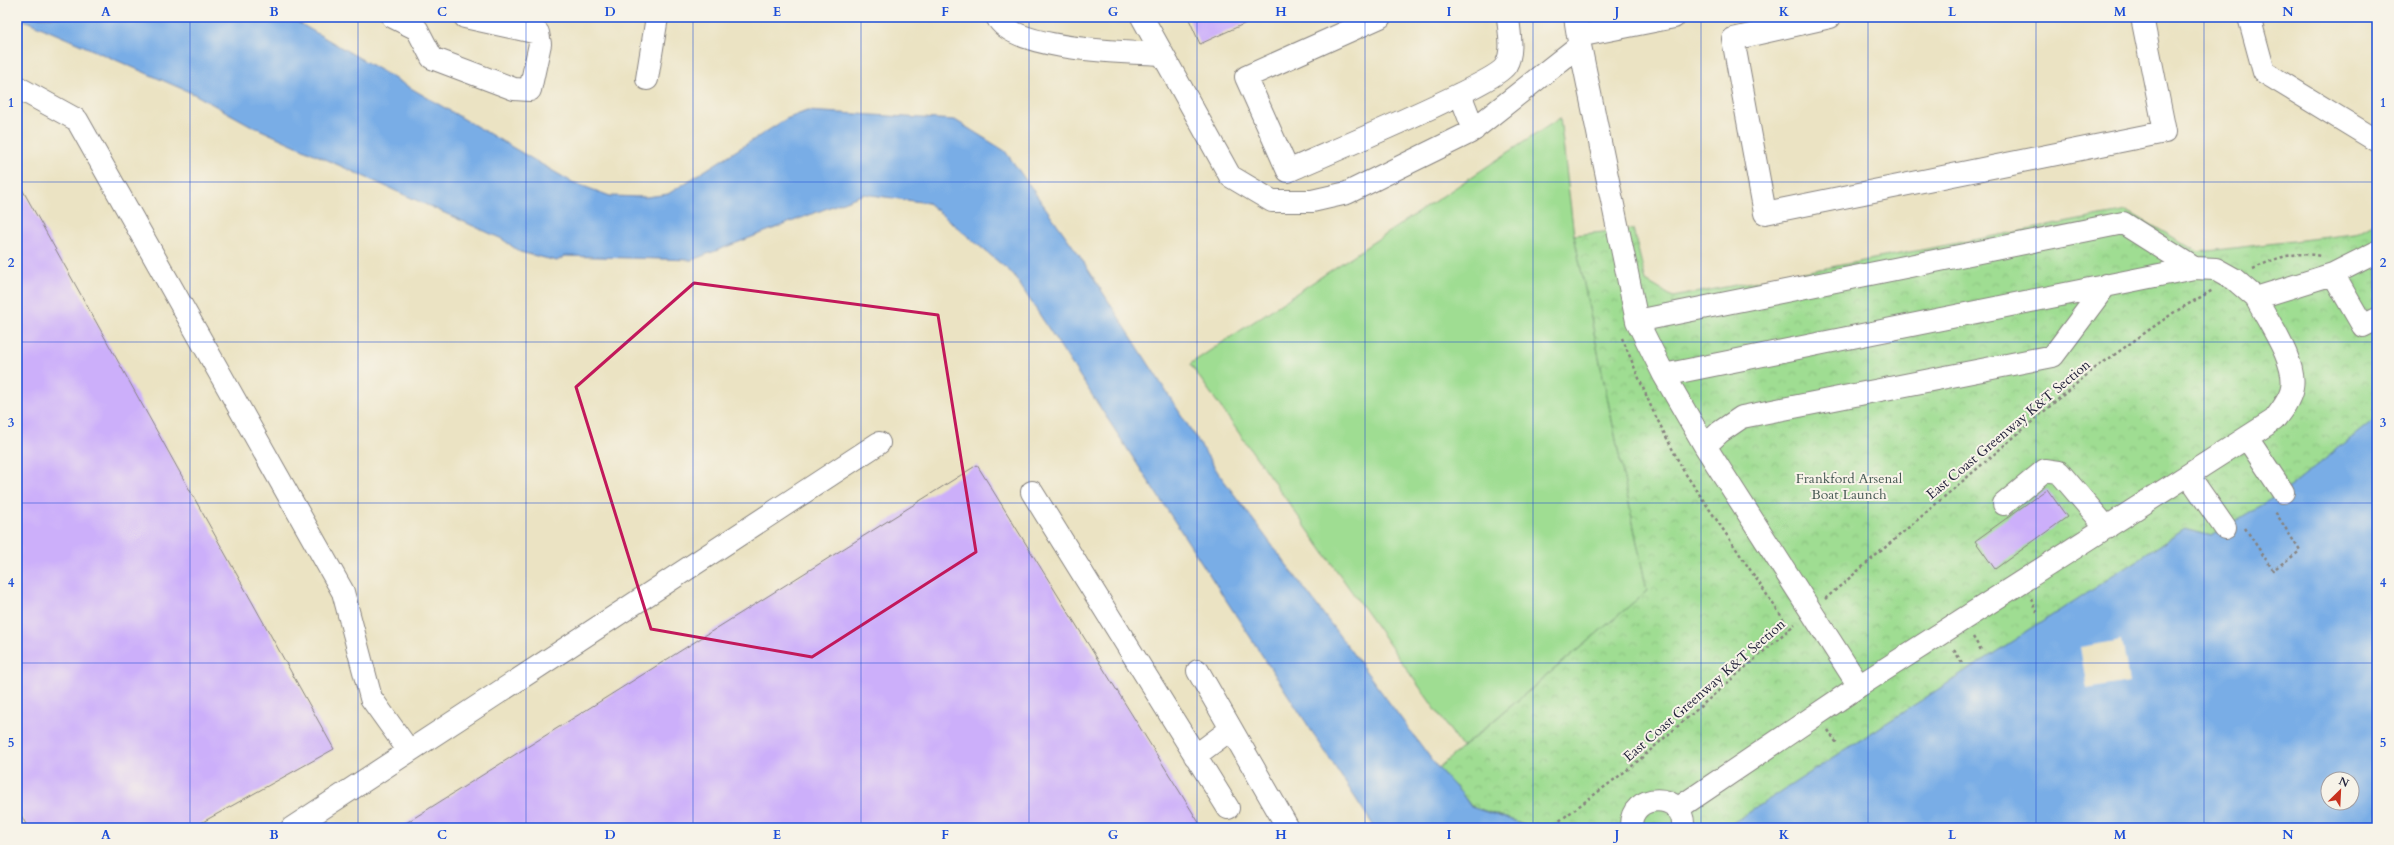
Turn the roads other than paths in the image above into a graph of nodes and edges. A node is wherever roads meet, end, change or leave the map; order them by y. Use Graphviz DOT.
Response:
graph roads {
  1 [pos="393,17"];
  2 [pos="465,17"];
  3 [pos="657,17"];
  4 [pos="997,17"];
  5 [pos="1142,17"];
  6 [pos="1380,17"];
  7 [pos="1508,17"];
  8 [pos="1674,17"];
  9 [pos="1830,17"];
  10 [pos="2142,17"];
  11 [pos="2249,17"];
  12 [pos="419,23"];
  13 [pos="1577,33"];
  14 [pos="1162,54"];
  15 [pos="647,79"];
  16 [pos="17,87"];
  17 [pos="1460,94"];
  18 [pos="1474,130"];
  19 [pos="2377,141"];
  20 [pos="2377,252"];
  21 [pos="2328,265"];
  22 [pos="2194,268"];
  23 [pos="2106,285"];
  24 [pos="2256,298"];
  25 [pos="2377,319"];
  26 [pos="1637,321"];
  27 [pos="1664,375"];
  28 [pos="2247,438"];
  29 [pos="879,443"];
  30 [pos="1705,446"];
  31 [pos="2189,476"];
  32 [pos="1032,492"];
  33 [pos="2283,492"];
  34 [pos="2004,504"];
  35 [pos="2107,528"];
  36 [pos="2226,528"];
  37 [pos="1198,671"];
  38 [pos="1859,686"];
  39 [pos="1231,729"];
  40 [pos="409,751"];
  41 [pos="1195,756"];
  42 [pos="1228,808"];
  43 [pos="1680,818"];
  44 [pos="292,828"];
  45 [pos="1288,828"];
  46 [pos="1631,828"];
  1 -- 12 [label="lane"];
  2 -- 12 [label="lane"];
  3 -- 15 [label="lane"];
  4 -- 14 [label="lane"];
  5 -- 14 [label="lane"];
  6 -- 17 [label="lane"];
  7 -- 17 [label="lane"];
  8 -- 13 [label="lane"];
  9 -- 10 [label="lane"];
  11 -- 19 [label="lane"];
  13 -- 18 [label="lane"];
  13 -- 26 [label="lane"];
  14 -- 18 [label="lane"];
  16 -- 40 [label="lane"];
  17 -- 18 [label="lane"];
  20 -- 21 [label="lane"];
  21 -- 24 [label="lane"];
  21 -- 25 [label="lane"];
  22 -- 23 [label="lane"];
  22 -- 24 [label="lane"];
  22 -- 26 [label="lane"];
  23 -- 27 [label="lane"];
  23 -- 30 [label="lane"];
  24 -- 28 [label="lane"];
  26 -- 27 [label="lane"];
  27 -- 30 [label="lane"];
  28 -- 31 [label="lane"];
  28 -- 33 [label="lane"];
  29 -- 40 [label="lane"];
  30 -- 38 [label="lane"];
  31 -- 35 [label="lane"];
  31 -- 36 [label="lane"];
  32 -- 41 [label="lane"];
  34 -- 35 [label="lane"];
  35 -- 38 [label="lane"];
  37 -- 39 [label="lane"];
  38 -- 43 [label="lane"];
  39 -- 41 [label="lane"];
  39 -- 45 [label="lane"];
  40 -- 44 [label="lane"];
  41 -- 42 [label="lane"];
  43 -- 46 [label="lane"];
}
